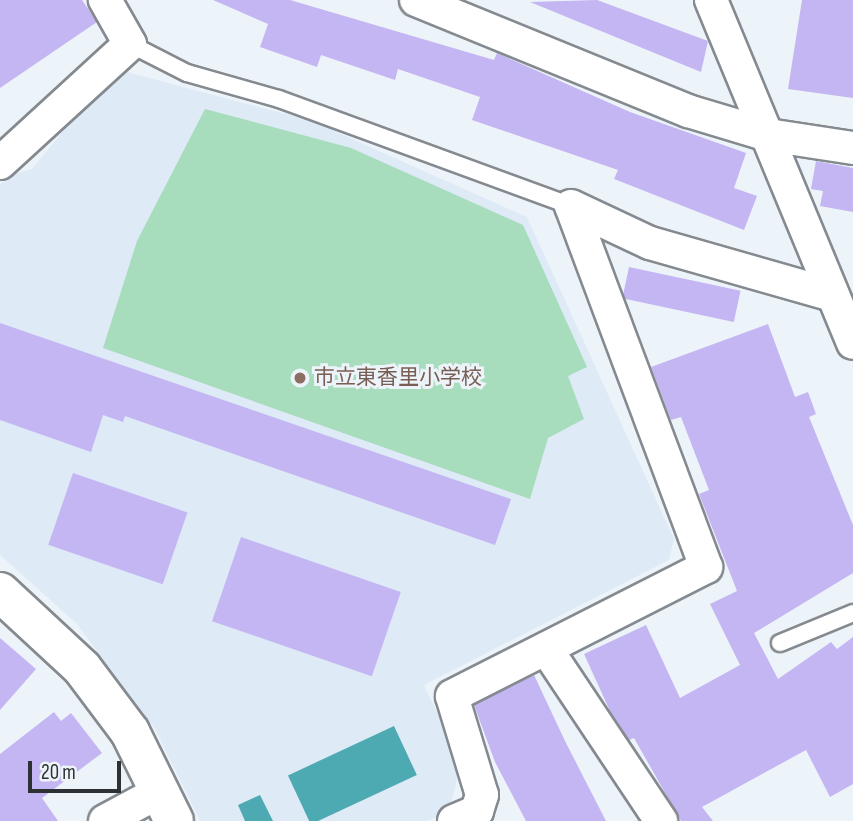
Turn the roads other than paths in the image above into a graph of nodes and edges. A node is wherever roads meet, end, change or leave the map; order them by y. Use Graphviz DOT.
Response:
graph roads {
  1 [pos="105,0"];
  2 [pos="416,0"];
  3 [pos="712,0"];
  4 [pos="130,44"];
  5 [pos="768,135"];
  6 [pos="6,144"];
  7 [pos="853,148"];
  8 [pos="571,206"];
  9 [pos="834,295"];
  10 [pos="853,343"];
  11 [pos="0,592"];
  12 [pos="853,613"];
  13 [pos="780,643"];
  14 [pos="547,650"];
  15 [pos="168,806"];
  16 [pos="105,821"];
  17 [pos="454,821"];
  18 [pos="660,821"];
  1 -- 4 [label="street"];
  2 -- 5 [label="street"];
  3 -- 5 [label="street"];
  4 -- 6 [label="street"];
  4 -- 8 [label="lane"];
  5 -- 7 [label="street"];
  5 -- 9 [label="street"];
  8 -- 9 [label="street"];
  8 -- 14 [label="street"];
  9 -- 10 [label="street"];
  11 -- 15 [label="street"];
  12 -- 13 [label="lane"];
  14 -- 17 [label="street"];
  14 -- 18 [label="street"];
  15 -- 16 [label="street"];
}
